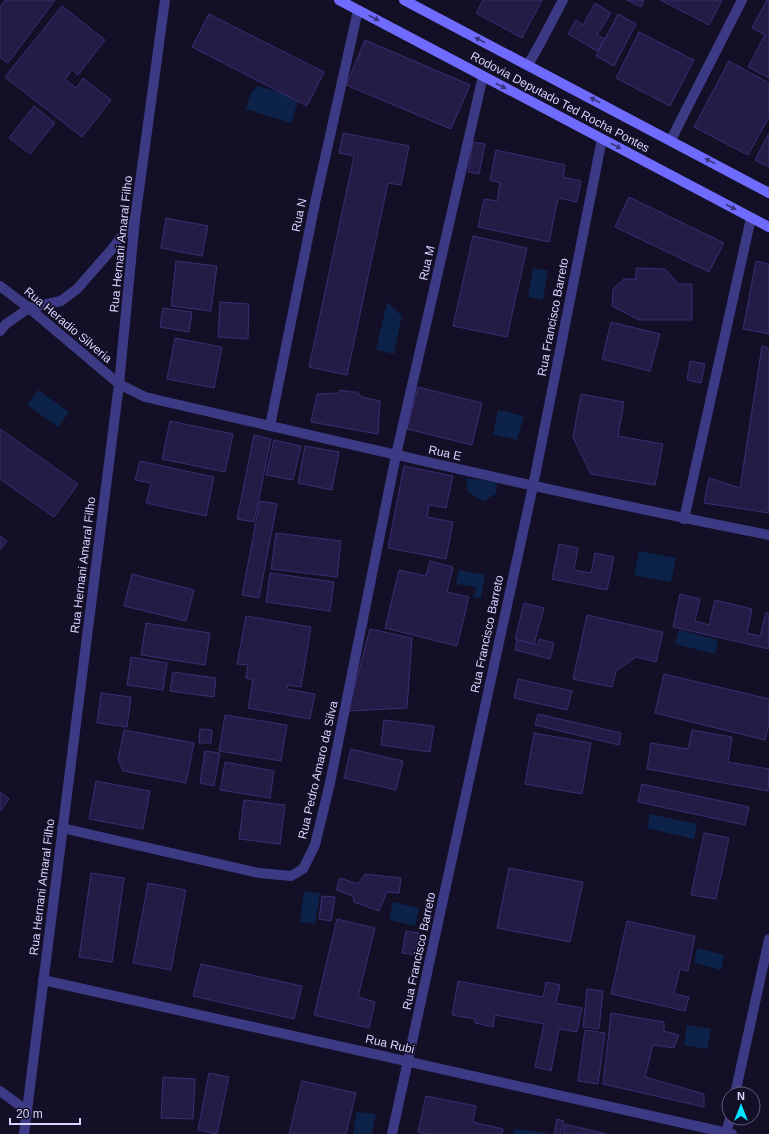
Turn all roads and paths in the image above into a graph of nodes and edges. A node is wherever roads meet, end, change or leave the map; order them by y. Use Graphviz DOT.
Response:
graph roads {
  1 [pos="165,0"];
  2 [pos="339,0"];
  3 [pos="404,0"];
  4 [pos="563,0"];
  5 [pos="742,0"];
  6 [pos="358,10"];
  7 [pos="528,65"];
  8 [pos="483,76"];
  9 [pos="602,139"];
  10 [pos="671,140"];
  11 [pos="769,192"];
  12 [pos="752,218"];
  13 [pos="136,219"];
  14 [pos="769,227"];
  15 [pos="0,286"];
  16 [pos="29,308"];
  17 [pos="0,331"];
  18 [pos="119,384"];
  19 [pos="270,426"];
  20 [pos="396,456"];
  21 [pos="533,486"];
  22 [pos="684,518"];
  23 [pos="769,535"];
  24 [pos="62,828"];
  25 [pos="769,939"];
  26 [pos="43,980"];
  27 [pos="408,1061"];
  28 [pos="737,1086"];
  29 [pos="0,1091"];
  30 [pos="26,1110"];
  31 [pos="24,1134"];
  32 [pos="392,1134"];
  33 [pos="728,1134"];
  1 -- 13 [label="street, Rua Hernani Amaral Filho"];
  2 -- 6 [label="main road, Rodovia Deputado Ted Rocha Pontes"];
  7 -- 3 [label="main road, Rodovia Deputado Ted Rocha Pontes, one-way"];
  4 -- 7 [label="street"];
  5 -- 10 [label="street"];
  6 -- 8 [label="main road, Rodovia Deputado Ted Rocha Pontes, one-way"];
  6 -- 19 [label="street, Rua N"];
  10 -- 7 [label="main road, Rodovia Deputado Ted Rocha Pontes, one-way"];
  8 -- 9 [label="main road, Rodovia Deputado Ted Rocha Pontes, one-way"];
  8 -- 20 [label="street, Rua M"];
  9 -- 12 [label="main road, Rodovia Deputado Ted Rocha Pontes, one-way"];
  9 -- 21 [label="street, Rua Francisco Barreto"];
  11 -- 10 [label="main road, Rodovia Deputado Ted Rocha Pontes, one-way"];
  12 -- 14 [label="main road, Rodovia Deputado Ted Rocha Pontes"];
  12 -- 22 [label="street"];
  13 -- 16 [label="street"];
  13 -- 18 [label="street, Rua Hernani Amaral Filho"];
  15 -- 16 [label="street, Rua Heradio Silveria"];
  16 -- 17 [label="street"];
  16 -- 18 [label="street, Rua Heradio Silveria"];
  18 -- 19 [label="street, Rua E"];
  18 -- 24 [label="street, Rua Hernani Amaral Filho"];
  19 -- 20 [label="street, Rua E"];
  20 -- 21 [label="street, Rua E"];
  20 -- 24 [label="street, Rua Pedro Amaro da Silva"];
  21 -- 22 [label="street, Rua E"];
  21 -- 27 [label="street, Rua Francisco Barreto"];
  22 -- 23 [label="street, Rua E"];
  24 -- 26 [label="street, Rua Hernani Amaral Filho"];
  25 -- 28 [label="street"];
  26 -- 27 [label="street, Rua Rubi"];
  26 -- 30 [label="street, Rua Hernani Amaral Filho"];
  27 -- 32 [label="street, Rua Francisco Barreto"];
  27 -- 33 [label="street, Rua Rubi"];
  29 -- 30 [label="street"];
  30 -- 31 [label="street, Rua Hernani Amaral Filho"];
}
